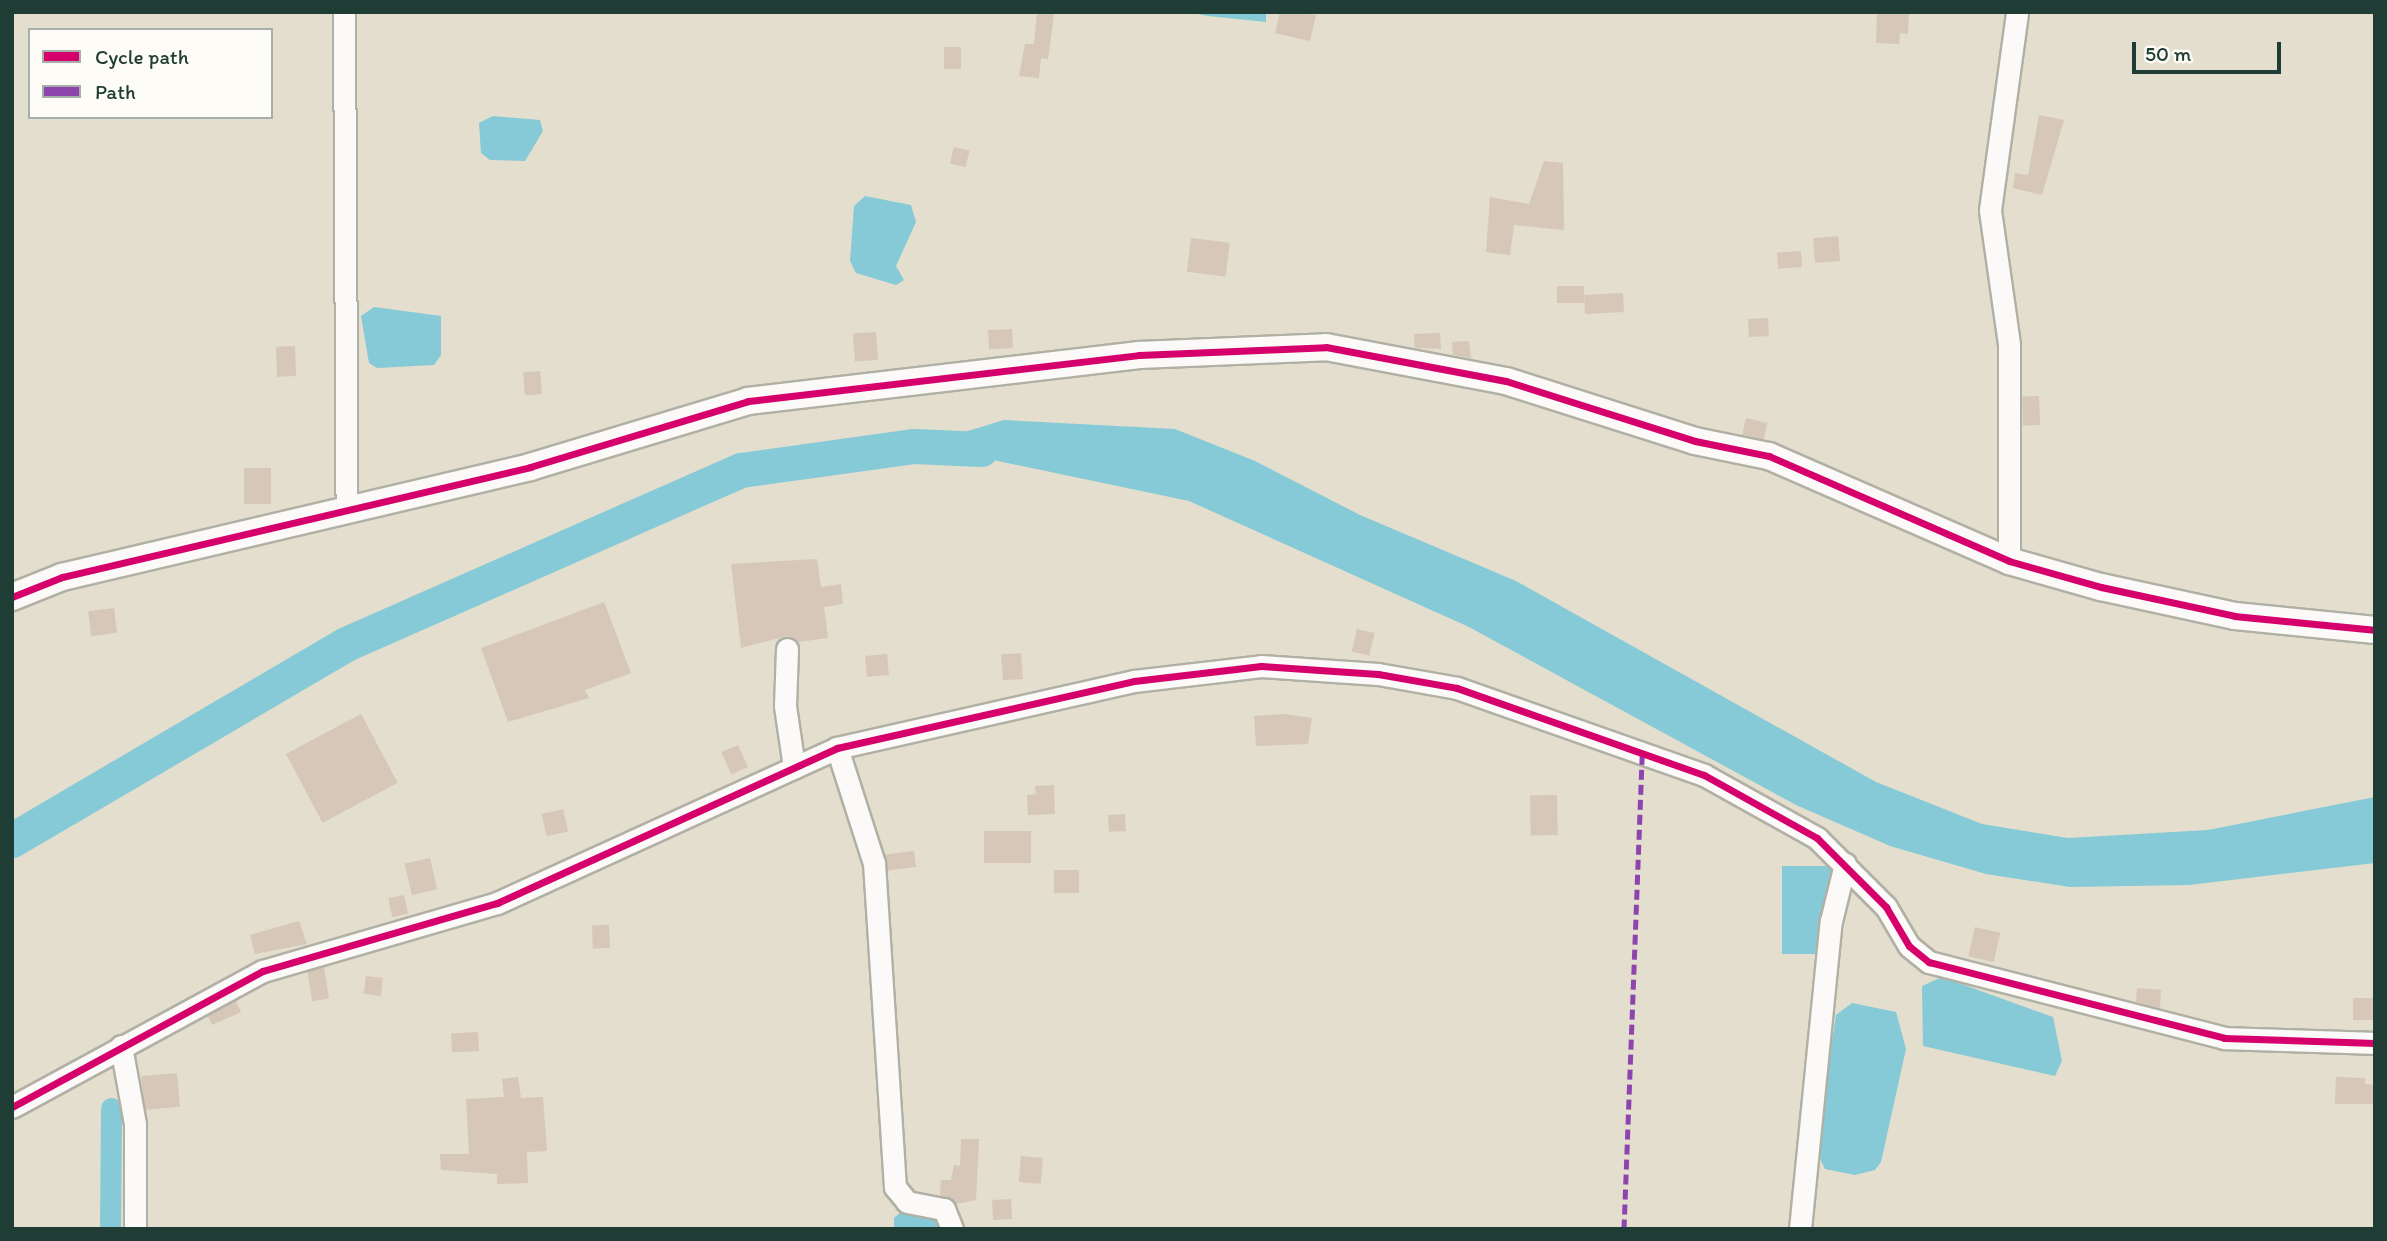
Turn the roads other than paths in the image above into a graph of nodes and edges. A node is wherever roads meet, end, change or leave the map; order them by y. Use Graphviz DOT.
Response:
graph roads {
  1 [pos="344,12"];
  2 [pos="2017,12"];
  3 [pos="347,509"];
  4 [pos="2008,561"];
  5 [pos="12,597"];
  6 [pos="2375,630"];
  7 [pos="787,649"];
  8 [pos="837,748"];
  9 [pos="794,767"];
  10 [pos="1844,864"];
  11 [pos="2375,1043"];
  12 [pos="121,1045"];
  13 [pos="12,1107"];
  14 [pos="135,1229"];
  15 [pos="952,1229"];
  16 [pos="1800,1229"];
  1 -- 3 [label="street"];
  2 -- 4 [label="street"];
  3 -- 4 [label="street"];
  3 -- 5 [label="street"];
  4 -- 6 [label="street"];
  7 -- 9 [label="street"];
  8 -- 9 [label="street"];
  8 -- 10 [label="street"];
  8 -- 15 [label="street"];
  9 -- 12 [label="street"];
  10 -- 11 [label="street"];
  10 -- 16 [label="street"];
  12 -- 13 [label="street"];
  12 -- 14 [label="street"];
}
